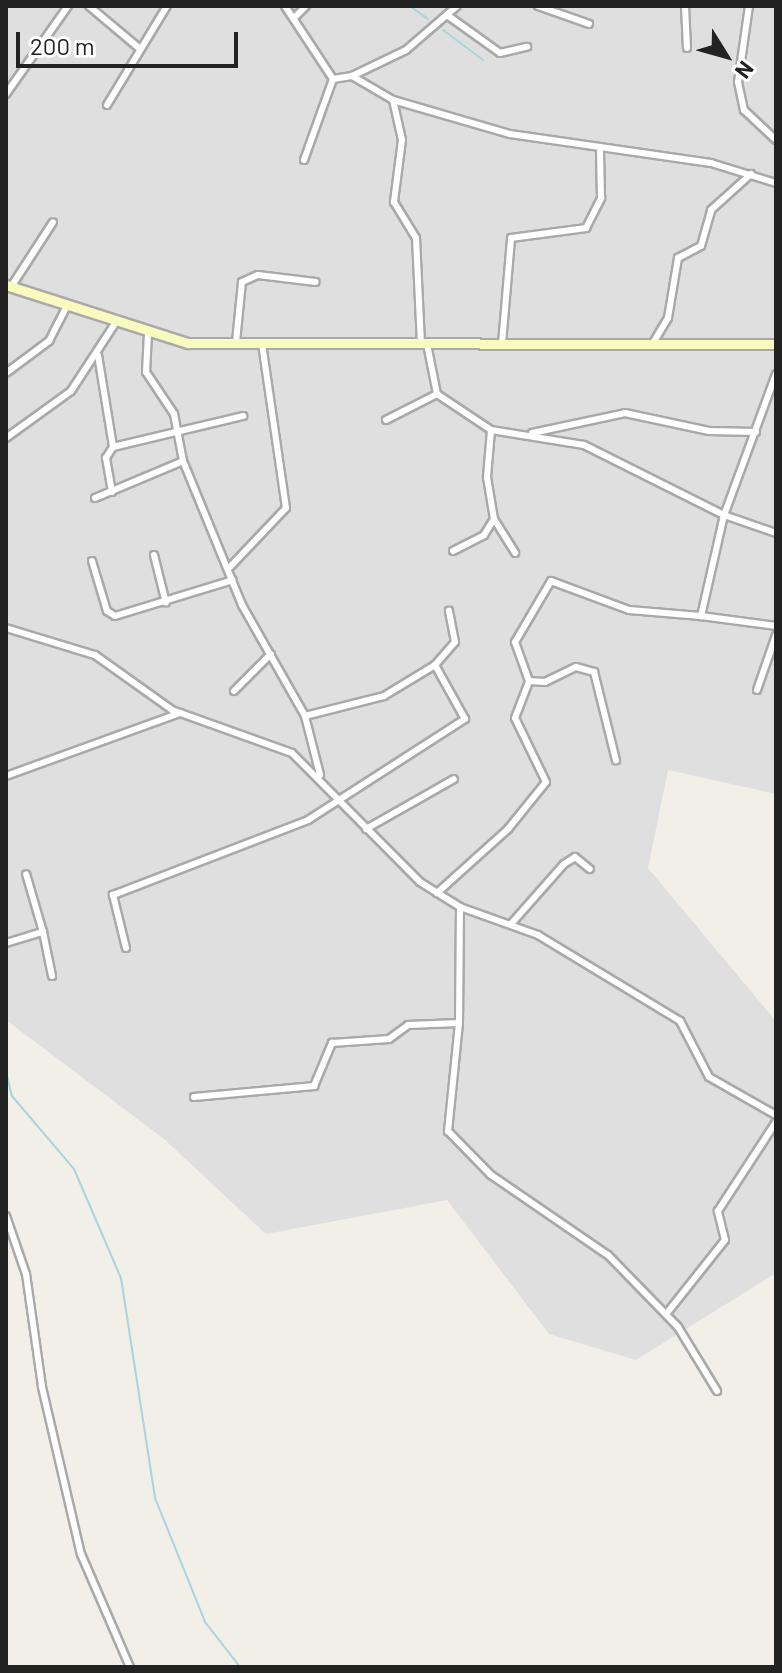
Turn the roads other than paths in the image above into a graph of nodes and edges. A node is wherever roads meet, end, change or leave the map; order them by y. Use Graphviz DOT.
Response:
graph roads {
  1 [pos="68,6"];
  2 [pos="89,6"];
  3 [pos="167,6"];
  4 [pos="285,6"];
  5 [pos="306,6"];
  6 [pos="457,6"];
  7 [pos="538,6"];
  8 [pos="685,6"];
  9 [pos="749,6"];
  10 [pos="447,15"];
  11 [pos="295,17"];
  12 [pos="589,24"];
  13 [pos="527,47"];
  14 [pos="687,48"];
  15 [pos="140,49"];
  16 [pos="352,76"];
  17 [pos="333,79"];
  18 [pos="6,94"];
  19 [pos="393,100"];
  20 [pos="107,105"];
  21 [pos="776,140"];
  22 [pos="600,152"];
  23 [pos="304,160"];
  24 [pos="751,174"];
  25 [pos="776,183"];
  26 [pos="53,222"];
  27 [pos="316,282"];
  28 [pos="9,286"];
  29 [pos="66,308"];
  30 [pos="114,325"];
  31 [pos="148,335"];
  32 [pos="236,342"];
  33 [pos="262,343"];
  34 [pos="653,343"];
  35 [pos="502,344"];
  36 [pos="776,344"];
  37 [pos="424,345"];
  38 [pos="98,355"];
  39 [pos="6,373"];
  40 [pos="776,374"];
  41 [pos="437,394"];
  42 [pos="243,416"];
  43 [pos="386,420"];
  44 [pos="491,430"];
  45 [pos="756,432"];
  46 [pos="529,434"];
  47 [pos="180,435"];
  48 [pos="6,438"];
  49 [pos="113,447"];
  50 [pos="183,461"];
  51 [pos="112,492"];
  52 [pos="95,498"];
  53 [pos="724,515"];
  54 [pos="494,519"];
  55 [pos="776,533"];
  56 [pos="453,551"];
  57 [pos="515,553"];
  58 [pos="154,555"];
  59 [pos="92,561"];
  60 [pos="230,567"];
  61 [pos="233,580"];
  62 [pos="166,603"];
  63 [pos="449,611"];
  64 [pos="701,616"];
  65 [pos="776,626"];
  66 [pos="6,628"];
  67 [pos="776,635"];
  68 [pos="271,654"];
  69 [pos="435,665"];
  70 [pos="529,681"];
  71 [pos="757,690"];
  72 [pos="234,691"];
  73 [pos="180,713"];
  74 [pos="305,716"];
  75 [pos="616,760"];
  76 [pos="6,776"];
  77 [pos="321,777"];
  78 [pos="454,779"];
  79 [pos="341,801"];
  80 [pos="366,829"];
  81 [pos="590,869"];
  82 [pos="26,874"];
  83 [pos="437,893"];
  84 [pos="460,907"];
  85 [pos="511,924"];
  86 [pos="43,932"];
  87 [pos="6,943"];
  88 [pos="126,948"];
  89 [pos="52,976"];
  90 [pos="459,1023"];
  91 [pos="194,1097"];
  92 [pos="776,1115"];
  93 [pos="776,1122"];
  94 [pos="6,1216"];
  95 [pos="667,1313"];
  96 [pos="717,1391"];
  97 [pos="130,1667"];
  1 -- 18 [label="street"];
  2 -- 15 [label="street"];
  3 -- 15 [label="street"];
  4 -- 11 [label="street"];
  5 -- 11 [label="street"];
  6 -- 10 [label="street"];
  7 -- 12 [label="street"];
  8 -- 14 [label="street"];
  9 -- 21 [label="street"];
  10 -- 13 [label="street"];
  10 -- 16 [label="street"];
  11 -- 17 [label="street"];
  15 -- 20 [label="street"];
  16 -- 17 [label="street"];
  16 -- 19 [label="street"];
  17 -- 23 [label="street"];
  19 -- 22 [label="street"];
  19 -- 37 [label="street"];
  22 -- 24 [label="street"];
  22 -- 35 [label="street"];
  24 -- 25 [label="street"];
  24 -- 34 [label="street"];
  26 -- 28 [label="street"];
  27 -- 32 [label="street"];
  28 -- 29 [label="main road"];
  29 -- 30 [label="main road"];
  29 -- 39 [label="street"];
  30 -- 31 [label="main road"];
  30 -- 38 [label="street"];
  31 -- 32 [label="main road"];
  31 -- 47 [label="street"];
  32 -- 33 [label="main road"];
  33 -- 37 [label="main road"];
  33 -- 60 [label="street"];
  34 -- 35 [label="main road"];
  34 -- 36 [label="main road"];
  35 -- 37 [label="main road"];
  37 -- 41 [label="street"];
  38 -- 48 [label="street"];
  38 -- 49 [label="street"];
  40 -- 45 [label="street"];
  41 -- 43 [label="street"];
  41 -- 44 [label="street"];
  42 -- 47 [label="street"];
  44 -- 46 [label="street"];
  44 -- 54 [label="street"];
  45 -- 46 [label="street"];
  45 -- 53 [label="street"];
  46 -- 53 [label="street"];
  47 -- 49 [label="street"];
  47 -- 50 [label="street"];
  49 -- 51 [label="street"];
  50 -- 51 [label="street"];
  50 -- 60 [label="street"];
  51 -- 52 [label="street"];
  53 -- 55 [label="street"];
  53 -- 64 [label="street"];
  54 -- 56 [label="street"];
  54 -- 57 [label="street"];
  58 -- 62 [label="street"];
  59 -- 62 [label="street"];
  60 -- 61 [label="street"];
  61 -- 62 [label="street"];
  61 -- 68 [label="street"];
  63 -- 69 [label="street"];
  64 -- 65 [label="street"];
  64 -- 70 [label="street"];
  66 -- 73 [label="street"];
  67 -- 71 [label="street"];
  68 -- 72 [label="street"];
  68 -- 74 [label="street"];
  69 -- 74 [label="street"];
  69 -- 79 [label="street"];
  70 -- 75 [label="street"];
  70 -- 83 [label="street"];
  73 -- 76 [label="street"];
  73 -- 77 [label="street"];
  74 -- 77 [label="street"];
  77 -- 79 [label="street"];
  78 -- 80 [label="street"];
  79 -- 80 [label="street"];
  79 -- 88 [label="street"];
  80 -- 83 [label="street"];
  81 -- 85 [label="street"];
  82 -- 86 [label="street"];
  83 -- 84 [label="street"];
  84 -- 85 [label="street"];
  84 -- 90 [label="street"];
  85 -- 92 [label="street"];
  86 -- 87 [label="street"];
  86 -- 89 [label="street"];
  90 -- 91 [label="street"];
  90 -- 95 [label="street"];
  93 -- 95 [label="street"];
  94 -- 97 [label="street"];
  95 -- 96 [label="street"];
}
